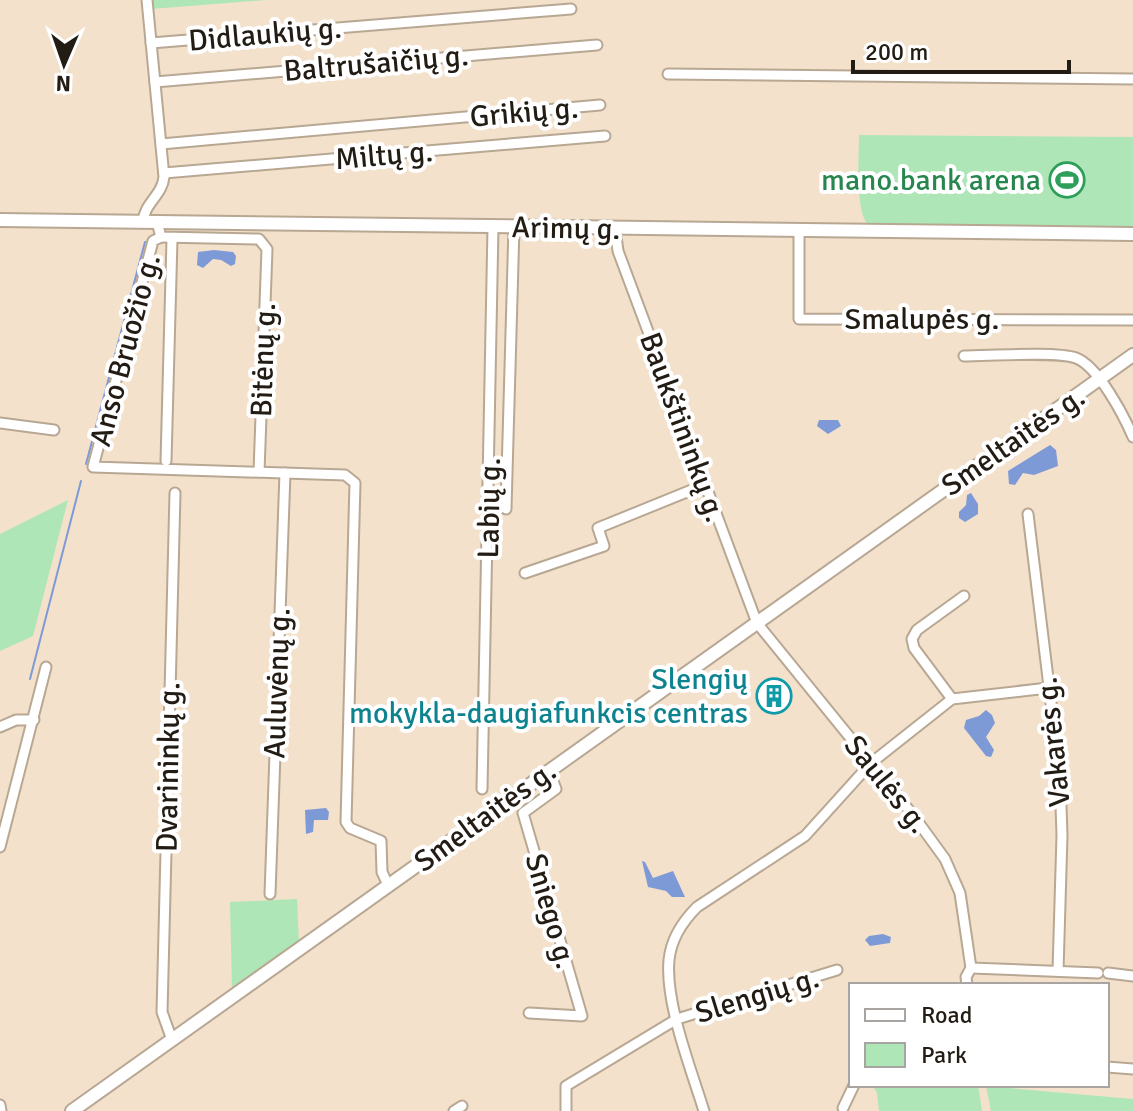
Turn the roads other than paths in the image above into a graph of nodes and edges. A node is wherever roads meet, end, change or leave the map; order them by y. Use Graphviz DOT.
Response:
graph roads {
  1 [pos="147,0"];
  2 [pos="571,9"];
  3 [pos="151,43"];
  4 [pos="597,45"];
  5 [pos="668,74"];
  6 [pos="1133,79"];
  7 [pos="155,82"];
  8 [pos="600,105"];
  9 [pos="605,136"];
  10 [pos="161,144"];
  11 [pos="164,173"];
  12 [pos="0,220"];
  13 [pos="143,222"];
  14 [pos="157,222"];
  15 [pos="493,227"];
  16 [pos="514,227"];
  17 [pos="615,229"];
  18 [pos="799,230"];
  19 [pos="1133,234"];
  20 [pos="166,238"];
  21 [pos="1133,320"];
  22 [pos="1133,355"];
  23 [pos="964,356"];
  24 [pos="1100,380"];
  25 [pos="0,423"];
  26 [pos="54,430"];
  27 [pos="1133,437"];
  28 [pos="166,461"];
  29 [pos="259,472"];
  30 [pos="285,473"];
  31 [pos="704,485"];
  32 [pos="175,493"];
  33 [pos="506,509"];
  34 [pos="1028,514"];
  35 [pos="525,573"];
  36 [pos="964,596"];
  37 [pos="757,623"];
  38 [pos="46,667"];
  39 [pos="1048,688"];
  40 [pos="952,699"];
  41 [pos="34,720"];
  42 [pos="0,727"];
  43 [pos="871,763"];
  44 [pos="549,771"];
  45 [pos="482,789"];
  46 [pos="0,846"];
  47 [pos="388,885"];
  48 [pos="270,894"];
  49 [pos="971,968"];
  50 [pos="837,970"];
  51 [pos="1058,971"];
  52 [pos="1133,976"];
  53 [pos="967,983"];
  54 [pos="529,1013"];
  55 [pos="677,1019"];
  56 [pos="172,1040"];
  57 [pos="1109,1067"];
  58 [pos="1133,1069"];
  59 [pos="853,1087"];
  60 [pos="0,1105"];
  61 [pos="843,1108"];
  62 [pos="1,1111"];
  63 [pos="72,1111"];
  64 [pos="566,1111"];
  65 [pos="704,1111"];
  1 -- 3 [label="street"];
  2 -- 3 [label="street, Didlaukių g."];
  3 -- 7 [label="street"];
  4 -- 7 [label="street, Baltrušaičių g."];
  5 -- 6 [label="street"];
  7 -- 10 [label="street"];
  8 -- 10 [label="street, Grikių g."];
  9 -- 11 [label="street, Miltų g."];
  10 -- 11 [label="street"];
  11 -- 13 [label="street"];
  12 -- 13 [label="main road, Arimų g."];
  13 -- 14 [label="main road, Arimų g."];
  14 -- 15 [label="main road, Arimų g."];
  14 -- 20 [label="street"];
  15 -- 16 [label="main road, Arimų g."];
  15 -- 45 [label="street, Labių g."];
  16 -- 17 [label="main road, Arimų g."];
  16 -- 33 [label="street"];
  17 -- 18 [label="main road, Arimų g."];
  17 -- 31 [label="street, Baukštininkų g."];
  18 -- 19 [label="main road, Arimų g."];
  18 -- 21 [label="street, Smalupės g."];
  20 -- 28 [label="street"];
  20 -- 29 [label="street, Bitėnų g."];
  20 -- 29 [label="street, Anso Bruožio g."];
  22 -- 24 [label="main road, Smeltaitės g."];
  23 -- 24 [label="street, Smalupės g."];
  24 -- 27 [label="street"];
  24 -- 37 [label="main road, Smeltaitės g."];
  25 -- 26 [label="street"];
  29 -- 30 [label="street"];
  30 -- 47 [label="street"];
  30 -- 48 [label="street, Auluvėnų g."];
  31 -- 35 [label="street"];
  31 -- 37 [label="street, Baukštininkų g."];
  32 -- 56 [label="street, Dvarininkų g."];
  34 -- 39 [label="street, Vakarės g."];
  36 -- 40 [label="street"];
  37 -- 43 [label="street, Saulės g."];
  37 -- 44 [label="main road, Smeltaitės g."];
  38 -- 41 [label="street"];
  39 -- 40 [label="street"];
  39 -- 51 [label="street, Vakarės g."];
  40 -- 43 [label="street"];
  41 -- 42 [label="street"];
  41 -- 46 [label="street"];
  43 -- 49 [label="street, Saulės g."];
  43 -- 55 [label="street"];
  44 -- 47 [label="main road, Smeltaitės g."];
  44 -- 54 [label="street, Sniego g."];
  47 -- 56 [label="main road, Smeltaitės g."];
  49 -- 51 [label="street"];
  49 -- 53 [label="street"];
  50 -- 55 [label="street, Slengių g."];
  51 -- 52 [label="street"];
  55 -- 64 [label="street, Slengių g."];
  55 -- 65 [label="street"];
  56 -- 63 [label="main road, Smeltaitės g."];
  57 -- 58 [label="street"];
  59 -- 61 [label="street"];
  60 -- 62 [label="street"];
}
